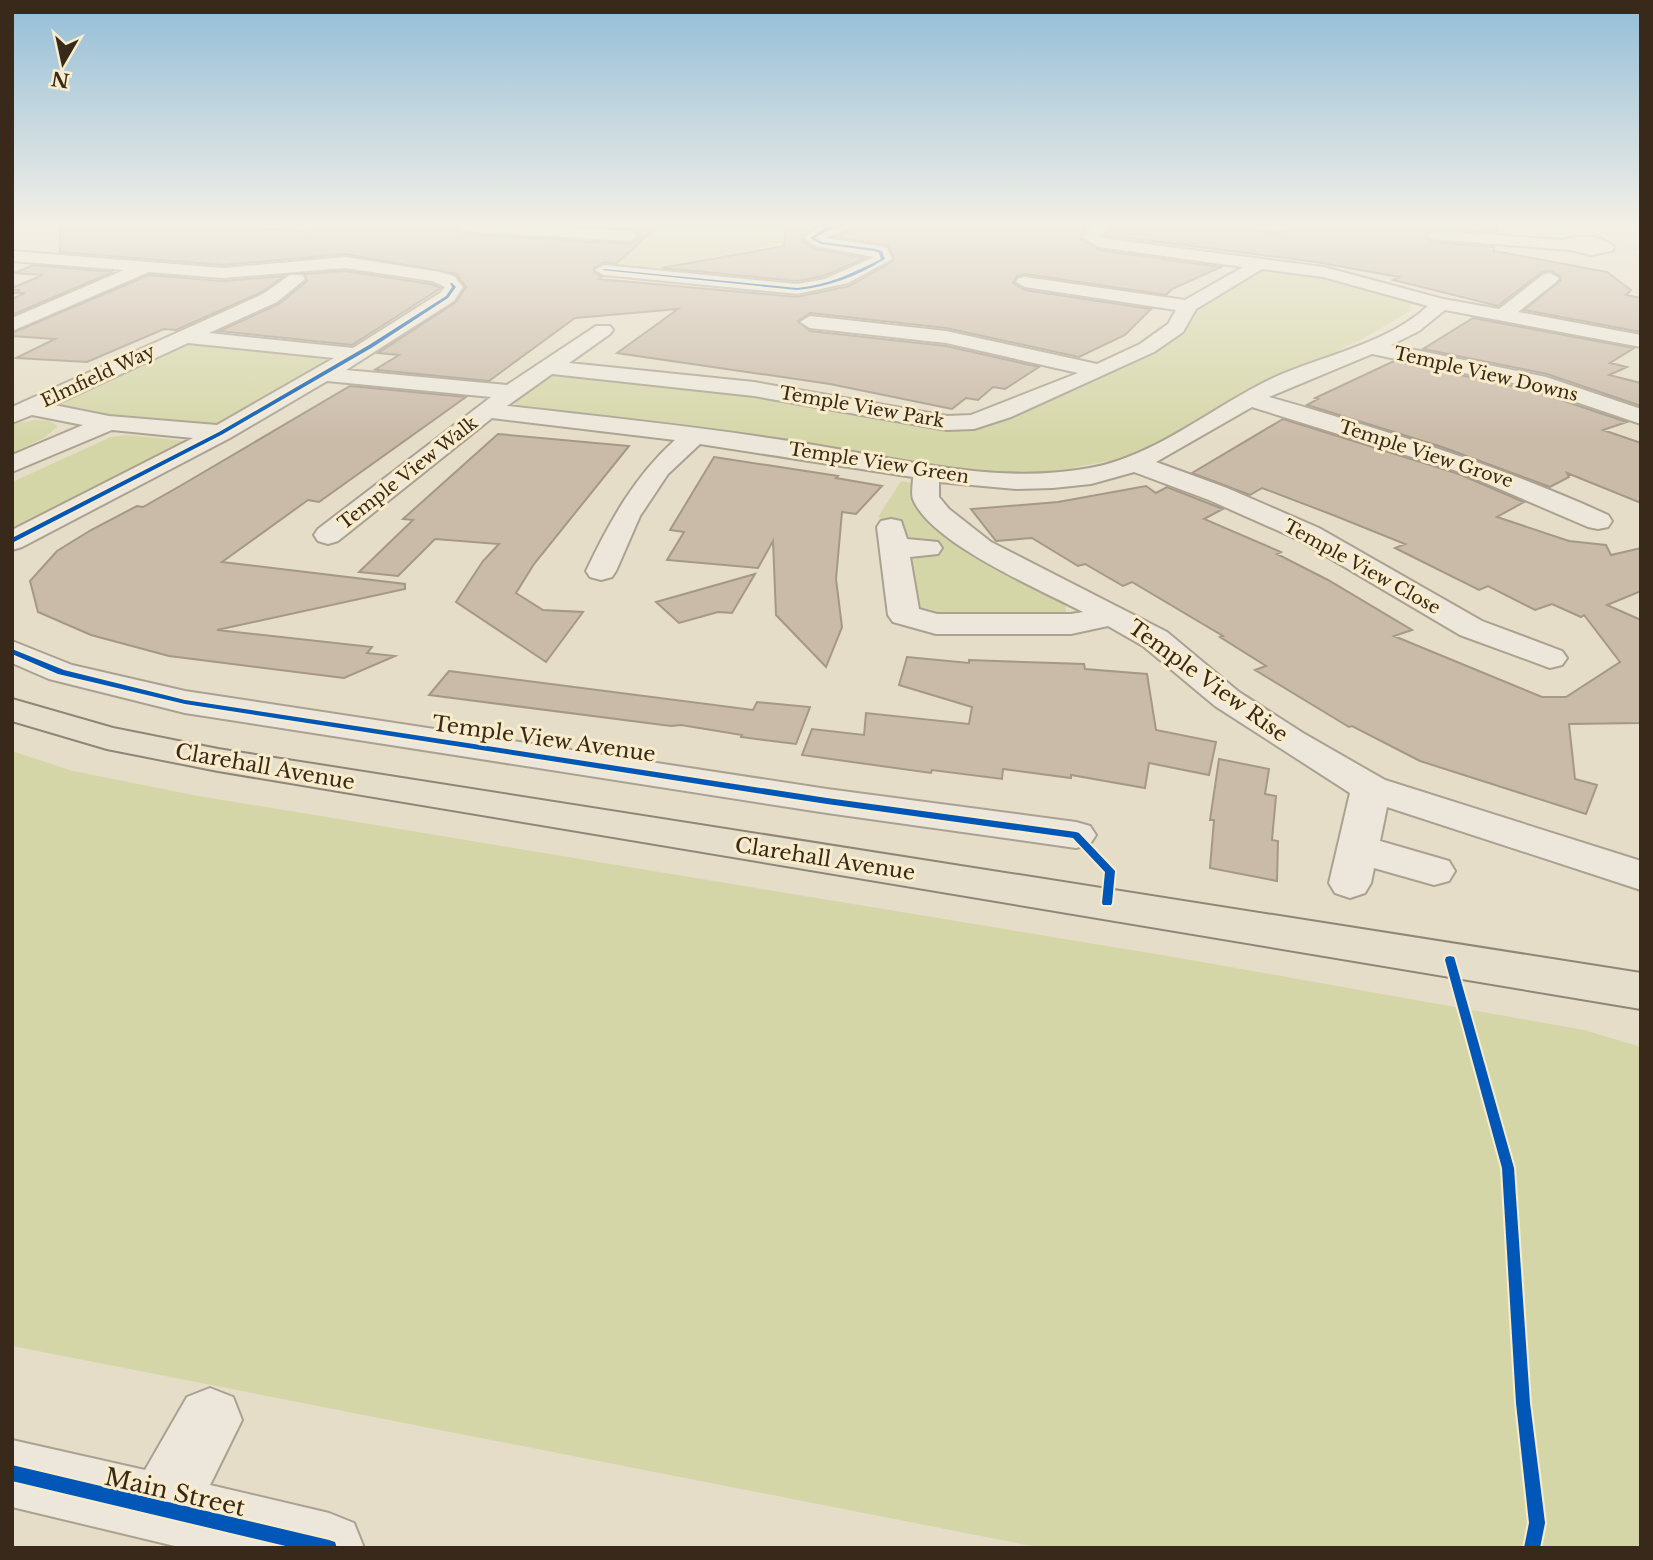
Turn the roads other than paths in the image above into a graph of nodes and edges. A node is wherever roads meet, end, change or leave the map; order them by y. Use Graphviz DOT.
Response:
graph roads {
  1 [pos="78,296"];
  2 [pos="273,296"];
  3 [pos="448,296"];
  4 [pos="1119,296"];
  5 [pos="1206,296"];
  6 [pos="1411,296"];
  7 [pos="1527,296"];
  8 [pos="1441,304"];
  9 [pos="1188,306"];
  10 [pos="1503,315"];
  11 [pos="810,322"];
  12 [pos="12,325"];
  13 [pos="603,330"];
  14 [pos="181,337"];
  15 [pos="1641,341"];
  16 [pos="1370,347"];
  17 [pos="354,354"];
  18 [pos="548,367"];
  19 [pos="1100,371"];
  20 [pos="323,373"];
  21 [pos="511,392"];
  22 [pos="1250,399"];
  23 [pos="488,411"];
  24 [pos="21,412"];
  25 [pos="1641,417"];
  26 [pos="109,423"];
  27 [pos="221,433"];
  28 [pos="694,436"];
  29 [pos="1134,463"];
  30 [pos="12,464"];
  31 [pos="926,473"];
  32 [pos="1598,522"];
  33 [pos="328,535"];
  34 [pos="12,541"];
  35 [pos="928,548"];
  36 [pos="601,571"];
  37 [pos="1113,614"];
  38 [pos="12,652"];
  39 [pos="1550,658"];
  40 [pos="12,710"];
  41 [pos="1371,789"];
  42 [pos="1076,835"];
  43 [pos="1434,871"];
  44 [pos="1641,876"];
  45 [pos="1641,990"];
  46 [pos="210,1420"];
  47 [pos="12,1474"];
  48 [pos="161,1509"];
  49 [pos="330,1548"];
  1 -- 12 [label="street"];
  2 -- 14 [label="street, Elmfield Way"];
  3 -- 17 [label="street"];
  4 -- 9 [label="street"];
  5 -- 9 [label="street, Temple View Park"];
  6 -- 8 [label="street"];
  7 -- 10 [label="street"];
  8 -- 10 [label="street"];
  8 -- 16 [label="street, Temple View Green"];
  9 -- 19 [label="street, Temple View Park"];
  10 -- 15 [label="street"];
  11 -- 19 [label="street"];
  13 -- 18 [label="street, Temple View Walk"];
  14 -- 17 [label="street"];
  14 -- 24 [label="street, Elmfield Way"];
  16 -- 22 [label="street, Temple View Green"];
  16 -- 25 [label="street, Temple View Downs"];
  17 -- 20 [label="street"];
  18 -- 19 [label="street, Temple View Park"];
  18 -- 21 [label="street, Temple View Walk"];
  20 -- 21 [label="street"];
  20 -- 27 [label="street"];
  21 -- 23 [label="street, Temple View Walk"];
  22 -- 29 [label="street, Temple View Green"];
  22 -- 32 [label="street, Temple View Grove"];
  23 -- 28 [label="street, Temple View Green"];
  23 -- 33 [label="street, Temple View Walk"];
  24 -- 26 [label="street"];
  26 -- 27 [label="street"];
  26 -- 30 [label="street"];
  27 -- 34 [label="street"];
  28 -- 31 [label="street, Temple View Green"];
  28 -- 36 [label="street"];
  29 -- 31 [label="street, Temple View Green"];
  29 -- 39 [label="street, Temple View Close"];
  31 -- 37 [label="street, Temple View Rise"];
  35 -- 37 [label="street"];
  37 -- 41 [label="street, Temple View Rise"];
  38 -- 42 [label="street, Temple View Avenue"];
  40 -- 45 [label="main road, Clarehall Avenue"];
  41 -- 43 [label="street"];
  41 -- 44 [label="street, Temple View Rise"];
  46 -- 48 [label="street"];
  47 -- 48 [label="street, Main Street"];
  48 -- 49 [label="street, Main Street"];
}
